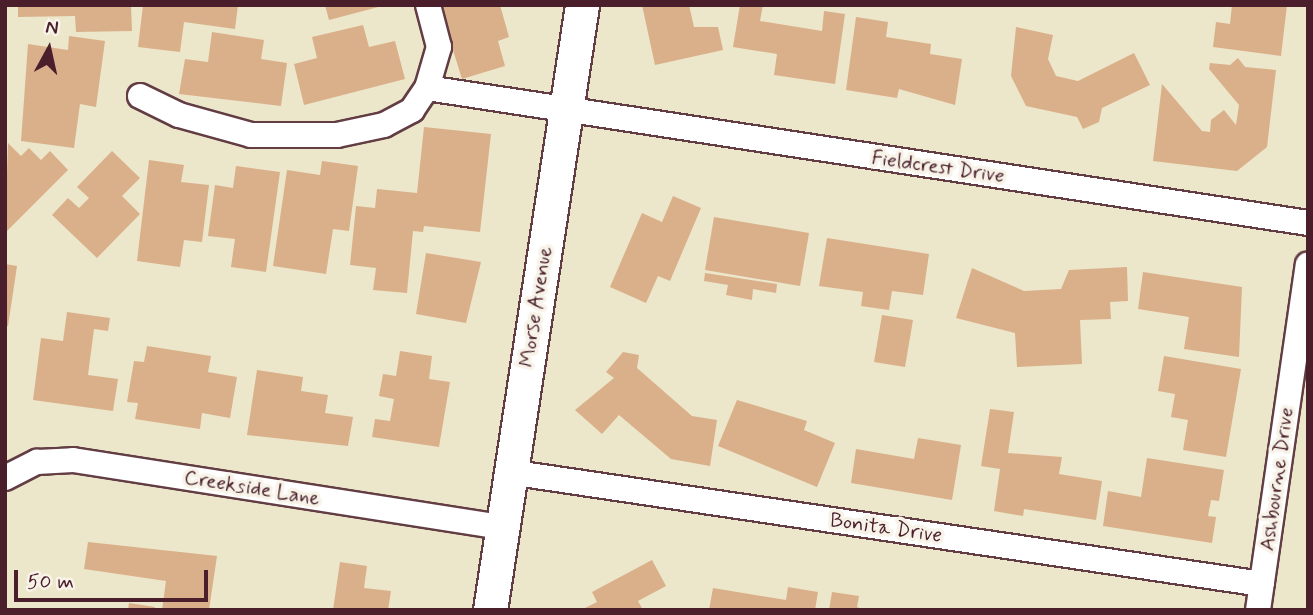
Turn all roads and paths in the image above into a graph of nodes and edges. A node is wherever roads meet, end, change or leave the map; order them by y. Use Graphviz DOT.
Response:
graph roads {
  1 [pos="428,5"];
  2 [pos="582,5"];
  3 [pos="427,88"];
  4 [pos="140,96"];
  5 [pos="567,112"];
  6 [pos="1308,223"];
  7 [pos="1308,265"];
  8 [pos="509,472"];
  9 [pos="5,478"];
  10 [pos="501,527"];
  11 [pos="1262,584"];
  12 [pos="490,610"];
  13 [pos="1258,610"];
  1 -- 3 [label="street"];
  2 -- 5 [label="street, Morse Avenue"];
  3 -- 4 [label="street"];
  3 -- 5 [label="street, Fieldcrest Drive"];
  5 -- 6 [label="street, Fieldcrest Drive"];
  5 -- 8 [label="street, Morse Avenue"];
  7 -- 11 [label="street, Ashbourne Drive"];
  8 -- 10 [label="street, Morse Avenue"];
  8 -- 11 [label="street, Bonita Drive"];
  9 -- 10 [label="street, Creekside Lane"];
  10 -- 12 [label="street, Morse Avenue"];
  11 -- 13 [label="street, Ashbourne Drive"];
}
